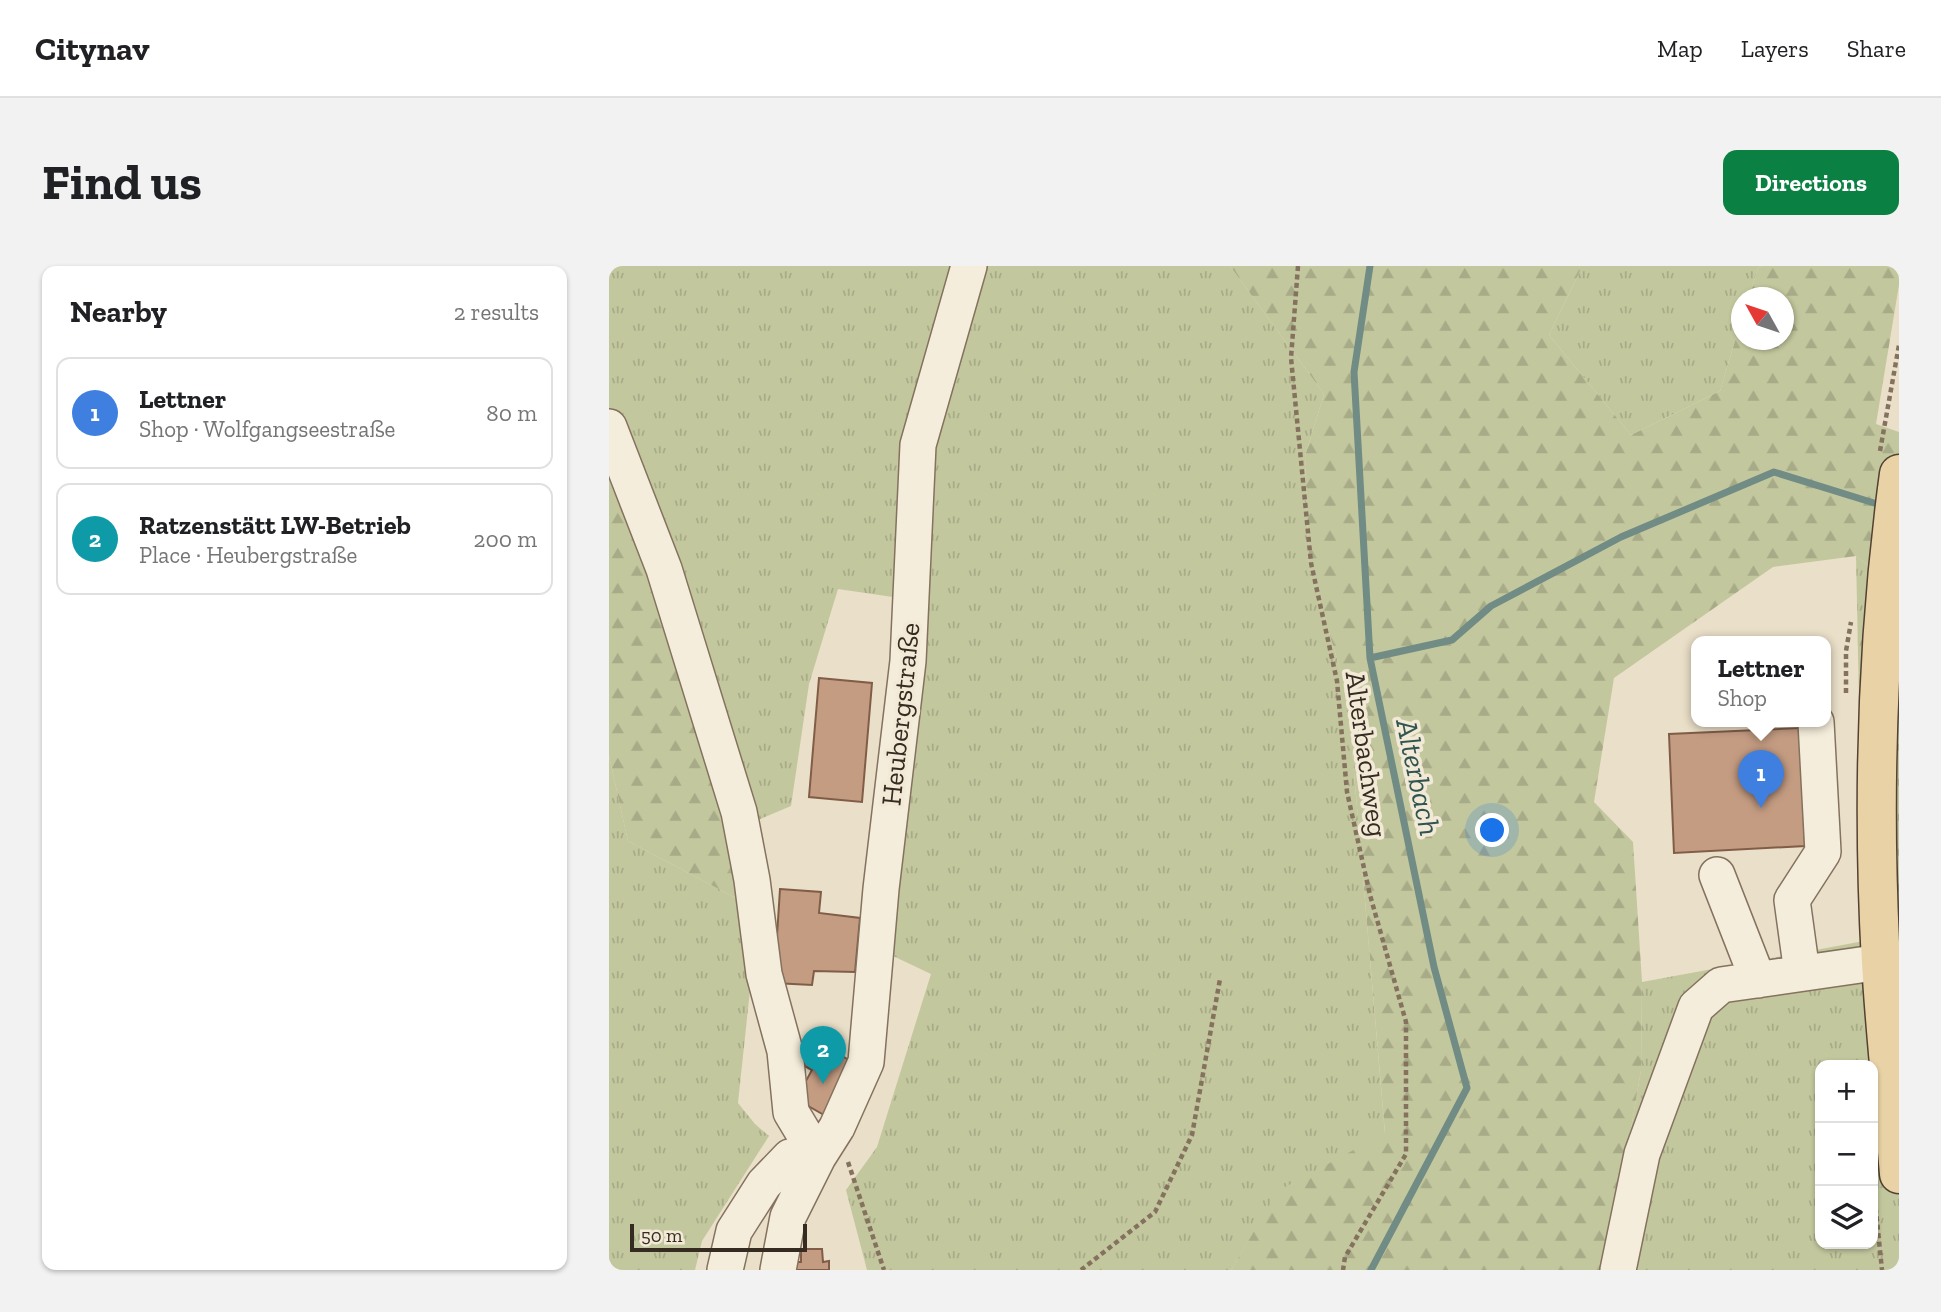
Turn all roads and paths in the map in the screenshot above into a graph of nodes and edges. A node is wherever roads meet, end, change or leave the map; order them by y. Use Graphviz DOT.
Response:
graph roads {
  1 [pos="969,266"];
  2 [pos="1298,266"];
  3 [pos="609,427"];
  4 [pos="1899,474"];
  5 [pos="1816,727"];
  6 [pos="1717,874"];
  7 [pos="1881,962"];
  8 [pos="1802,973"];
  9 [pos="1220,979"];
  10 [pos="1758,980"];
  11 [pos="837,1127"];
  12 [pos="818,1157"];
  13 [pos="1887,1181"];
  14 [pos="725,1270"];
  15 [pos="778,1270"];
  16 [pos="884,1270"];
  17 [pos="1081,1270"];
  18 [pos="1343,1270"];
  19 [pos="1618,1270"];
  20 [pos="1882,1270"];
  1 -- 11 [label="street, Heubergstraße"];
  2 -- 18 [label="path, Alterbachweg"];
  3 -- 12 [label="street"];
  4 -- 7 [label="main road"];
  5 -- 8 [label="street"];
  6 -- 10 [label="street"];
  7 -- 8 [label="street"];
  7 -- 13 [label="main road"];
  8 -- 10 [label="street"];
  9 -- 17 [label="path"];
  10 -- 19 [label="street"];
  11 -- 12 [label="street, Heubergstraße"];
  11 -- 16 [label="path"];
  12 -- 14 [label="street"];
  12 -- 15 [label="street, Heubergstraße"];
  13 -- 20 [label="path"];
}
